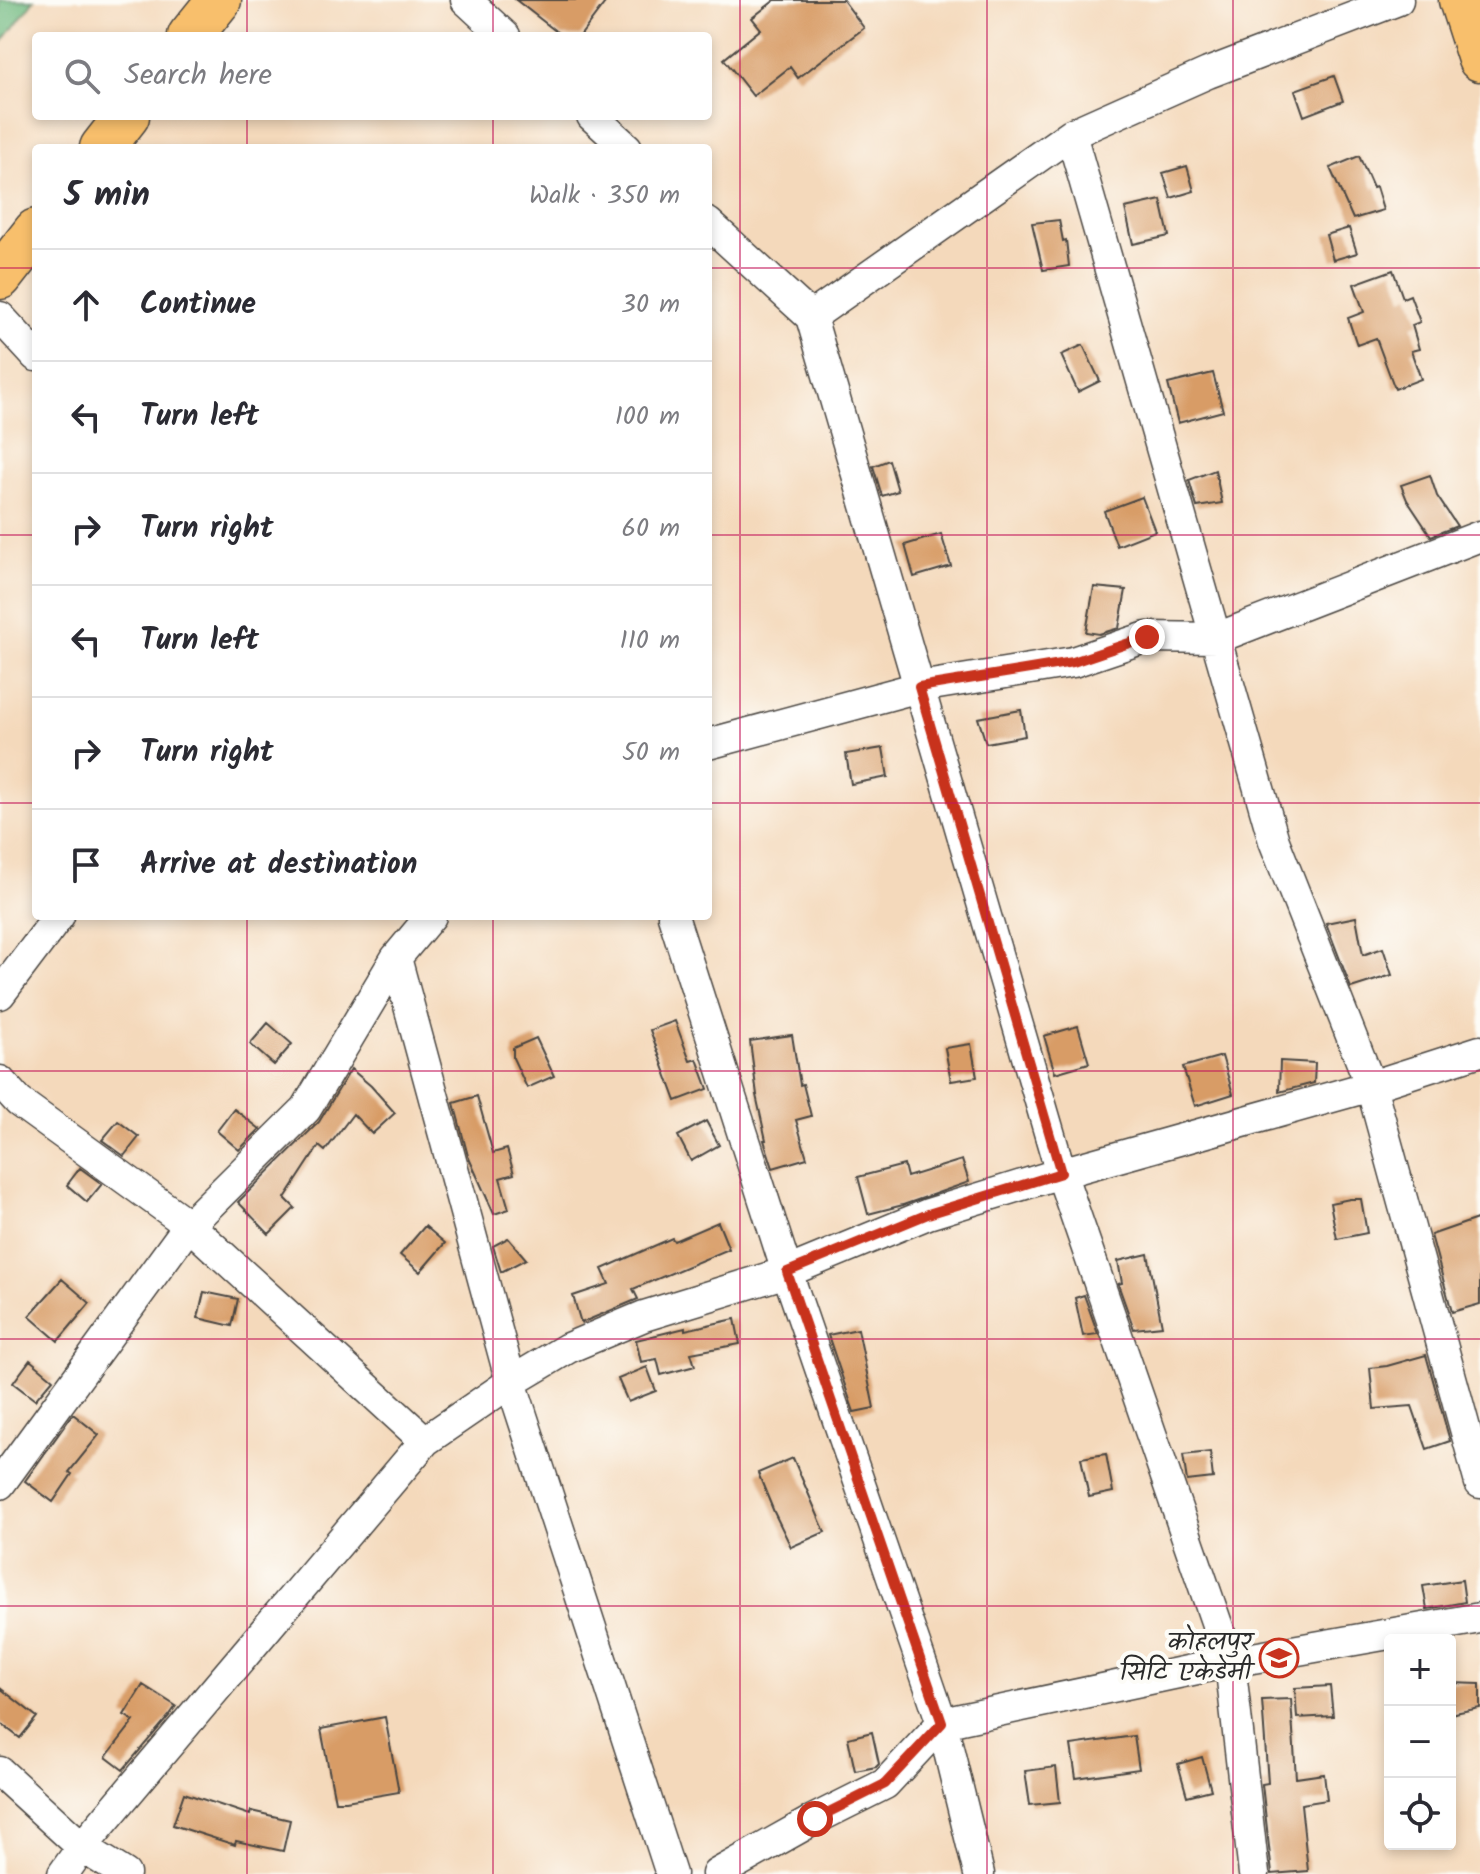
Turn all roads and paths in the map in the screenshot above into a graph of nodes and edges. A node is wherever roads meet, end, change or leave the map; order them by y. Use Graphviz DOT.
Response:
graph roads {
  1 [pos="219,0"];
  2 [pos="466,0"];
  3 [pos="1398,0"];
  4 [pos="1461,0"];
  5 [pos="193,32"];
  6 [pos="501,32"];
  7 [pos="1480,59"];
  8 [pos="124,120"];
  9 [pos="596,120"];
  10 [pos="1071,134"];
  11 [pos="105,144"];
  12 [pos="623,144"];
  13 [pos="712,227"];
  14 [pos="32,236"];
  15 [pos="0,277"];
  16 [pos="0,317"];
  17 [pos="811,317"];
  18 [pos="32,352"];
  19 [pos="1480,536"];
  20 [pos="1217,638"];
  21 [pos="919,687"];
  22 [pos="712,743"];
  23 [pos="56,920"];
  24 [pos="428,920"];
  25 [pos="674,920"];
  26 [pos="396,958"];
  27 [pos="0,994"];
  28 [pos="1480,1051"];
  29 [pos="0,1081"];
  30 [pos="1371,1086"];
  31 [pos="1061,1173"];
  32 [pos="189,1225"];
  33 [pos="787,1272"];
  34 [pos="511,1382"];
  35 [pos="425,1441"];
  36 [pos="1480,1483"];
  37 [pos="0,1484"];
  38 [pos="1480,1618"];
  39 [pos="1230,1662"];
  40 [pos="942,1723"];
  41 [pos="0,1772"];
  42 [pos="82,1847"];
  43 [pos="63,1874"];
  44 [pos="125,1874"];
  45 [pos="671,1874"];
  46 [pos="717,1874"];
  47 [pos="979,1874"];
  48 [pos="1254,1874"];
  1 -- 5 [label="main road"];
  2 -- 6 [label="street"];
  3 -- 10 [label="street"];
  4 -- 7 [label="main road"];
  8 -- 11 [label="main road"];
  9 -- 12 [label="street"];
  10 -- 17 [label="street"];
  10 -- 20 [label="street"];
  13 -- 17 [label="street"];
  14 -- 15 [label="main road"];
  16 -- 18 [label="street"];
  17 -- 21 [label="street"];
  19 -- 20 [label="street"];
  20 -- 21 [label="street"];
  20 -- 30 [label="street"];
  21 -- 22 [label="street"];
  21 -- 31 [label="street"];
  23 -- 27 [label="street"];
  24 -- 26 [label="street"];
  25 -- 33 [label="street"];
  26 -- 32 [label="street"];
  26 -- 34 [label="street"];
  28 -- 30 [label="street"];
  29 -- 32 [label="street"];
  30 -- 31 [label="street"];
  30 -- 36 [label="street"];
  31 -- 33 [label="street"];
  31 -- 39 [label="street"];
  32 -- 35 [label="street"];
  32 -- 37 [label="street"];
  33 -- 34 [label="street"];
  33 -- 40 [label="street"];
  34 -- 35 [label="street"];
  34 -- 45 [label="street"];
  35 -- 42 [label="street"];
  38 -- 39 [label="street"];
  39 -- 40 [label="street"];
  39 -- 48 [label="street"];
  40 -- 46 [label="street"];
  40 -- 47 [label="street"];
  41 -- 42 [label="street"];
  42 -- 43 [label="street"];
  42 -- 44 [label="street"];
}
